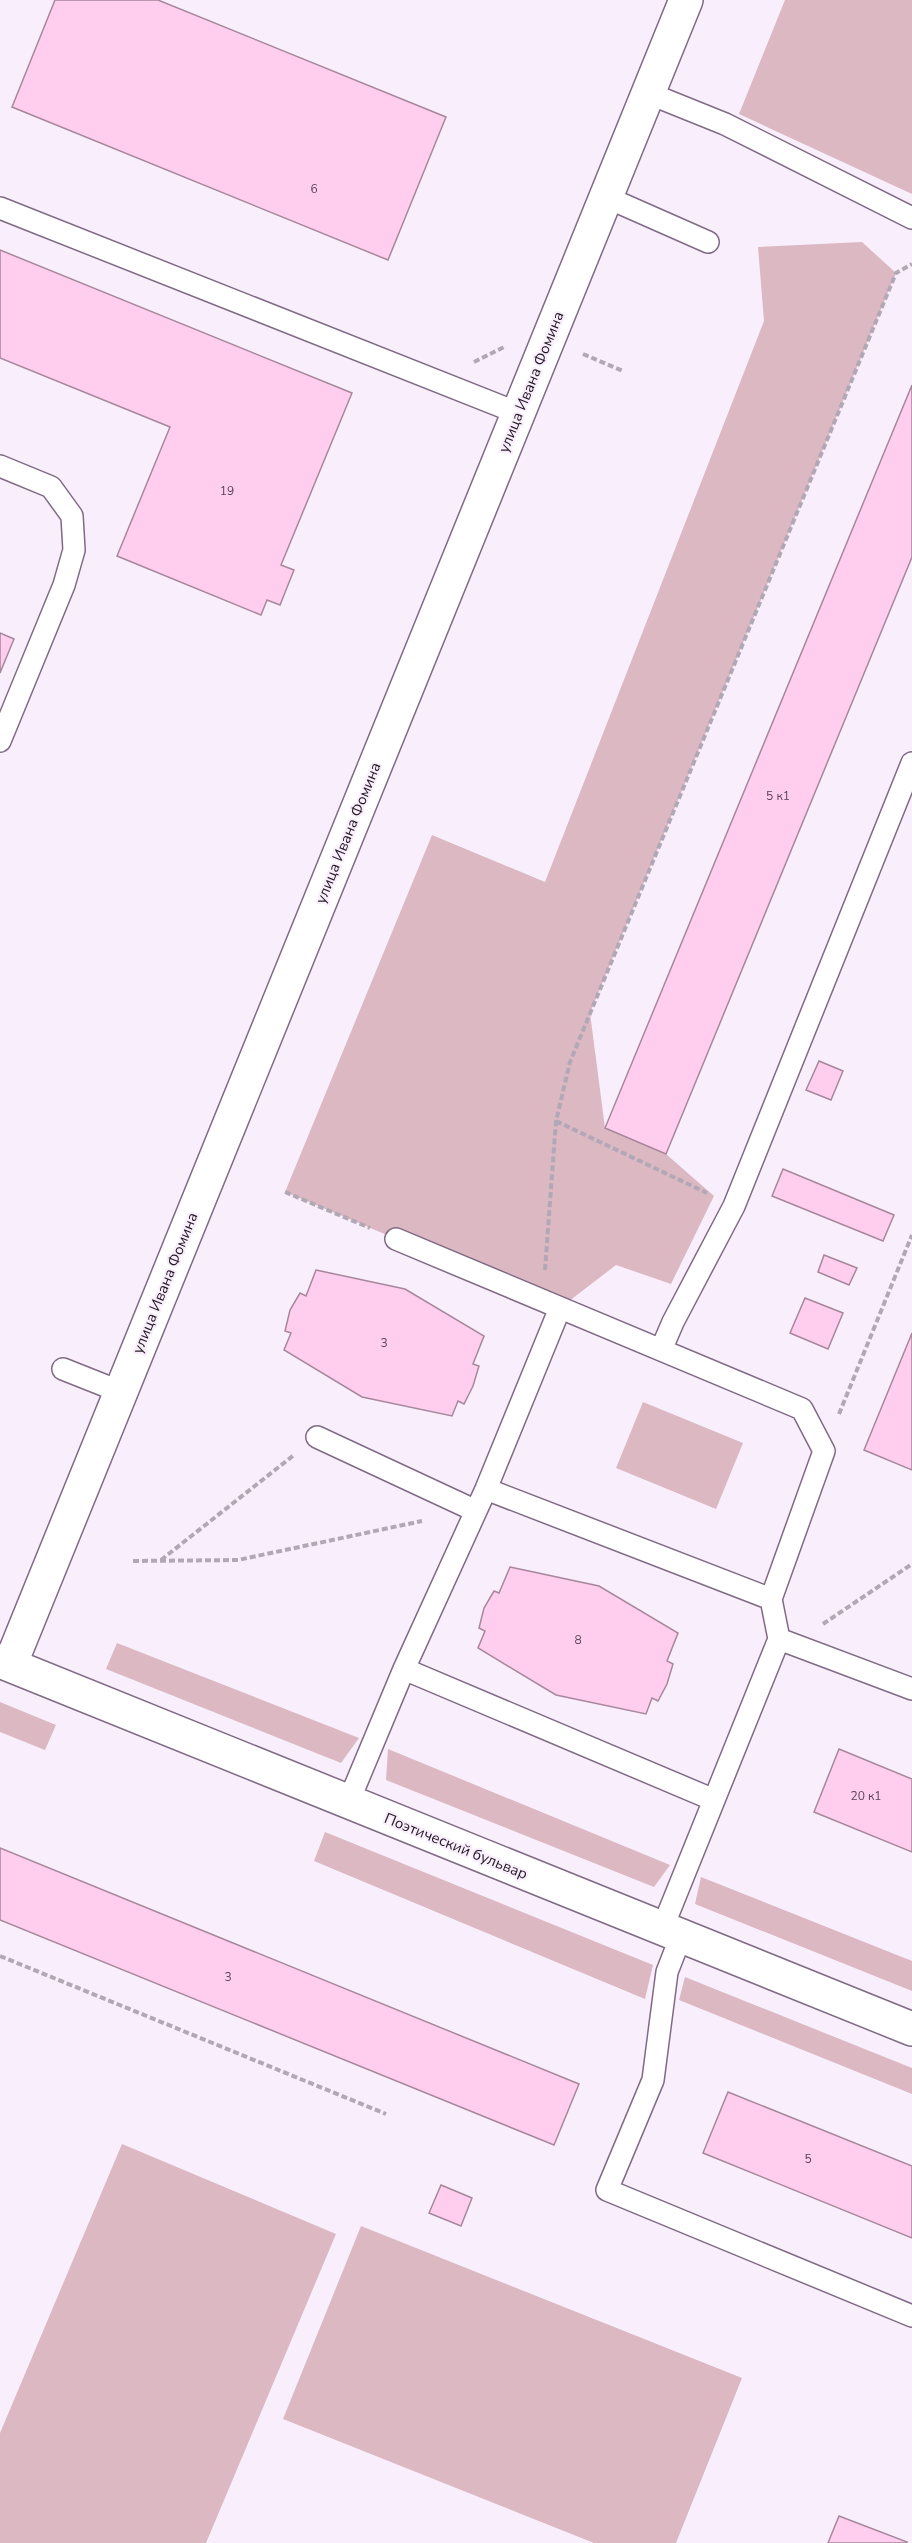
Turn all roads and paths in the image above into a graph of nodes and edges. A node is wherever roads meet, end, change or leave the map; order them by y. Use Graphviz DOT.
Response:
graph roads {
  1 [pos="686,0"];
  2 [pos="648,93"];
  3 [pos="606,197"];
  4 [pos="0,207"];
  5 [pos="912,218"];
  6 [pos="708,242"];
  7 [pos="912,264"];
  8 [pos="505,346"];
  9 [pos="583,354"];
  10 [pos="623,371"];
  11 [pos="450,386"];
  12 [pos="518,413"];
  13 [pos="0,466"];
  14 [pos="0,741"];
  15 [pos="912,763"];
  16 [pos="556,1121"];
  17 [pos="285,1192"];
  18 [pos="734,1206"];
  19 [pos="912,1235"];
  20 [pos="396,1239"];
  21 [pos="551,1304"];
  22 [pos="662,1350"];
  23 [pos="63,1369"];
  24 [pos="121,1392"];
  25 [pos="317,1437"];
  26 [pos="824,1451"];
  27 [pos="486,1488"];
  28 [pos="476,1511"];
  29 [pos="133,1561"];
  30 [pos="161,1561"];
  31 [pos="912,1564"];
  32 [pos="771,1599"];
  33 [pos="786,1642"];
  34 [pos="5,1663"];
  35 [pos="404,1669"];
  36 [pos="912,1689"];
  37 [pos="714,1800"];
  38 [pos="348,1803"];
  39 [pos="672,1932"];
  40 [pos="0,1956"];
  41 [pos="912,2030"];
  42 [pos="386,2114"];
  43 [pos="912,2316"];
  1 -- 2 [label="street, улица Ивана Фомина"];
  2 -- 3 [label="street, улица Ивана Фомина"];
  2 -- 5 [label="lane"];
  3 -- 6 [label="lane"];
  3 -- 12 [label="street, улица Ивана Фомина"];
  4 -- 11 [label="lane"];
  7 -- 16 [label="path"];
  8 -- 11 [label="path"];
  9 -- 10 [label="path"];
  11 -- 12 [label="lane"];
  12 -- 24 [label="street, улица Ивана Фомина"];
  13 -- 14 [label="lane"];
  15 -- 18 [label="lane"];
  16 -- 18 [label="path"];
  16 -- 21 [label="path"];
  17 -- 20 [label="path"];
  18 -- 22 [label="lane"];
  19 -- 26 [label="path"];
  20 -- 21 [label="lane"];
  21 -- 22 [label="lane"];
  21 -- 27 [label="lane"];
  22 -- 26 [label="lane"];
  23 -- 24 [label="lane"];
  24 -- 34 [label="street, улица Ивана Фомина"];
  25 -- 28 [label="lane"];
  25 -- 30 [label="path"];
  26 -- 32 [label="lane"];
  27 -- 28 [label="lane"];
  27 -- 32 [label="lane"];
  28 -- 30 [label="path"];
  28 -- 35 [label="lane"];
  29 -- 30 [label="path"];
  31 -- 33 [label="path"];
  32 -- 33 [label="lane"];
  33 -- 36 [label="lane"];
  33 -- 37 [label="lane"];
  34 -- 38 [label="street, Поэтический бульвар"];
  35 -- 37 [label="lane"];
  35 -- 38 [label="lane"];
  37 -- 39 [label="lane"];
  38 -- 39 [label="street, Поэтический бульвар"];
  39 -- 41 [label="street, Поэтический бульвар"];
  39 -- 43 [label="lane"];
  40 -- 42 [label="path"];
}
